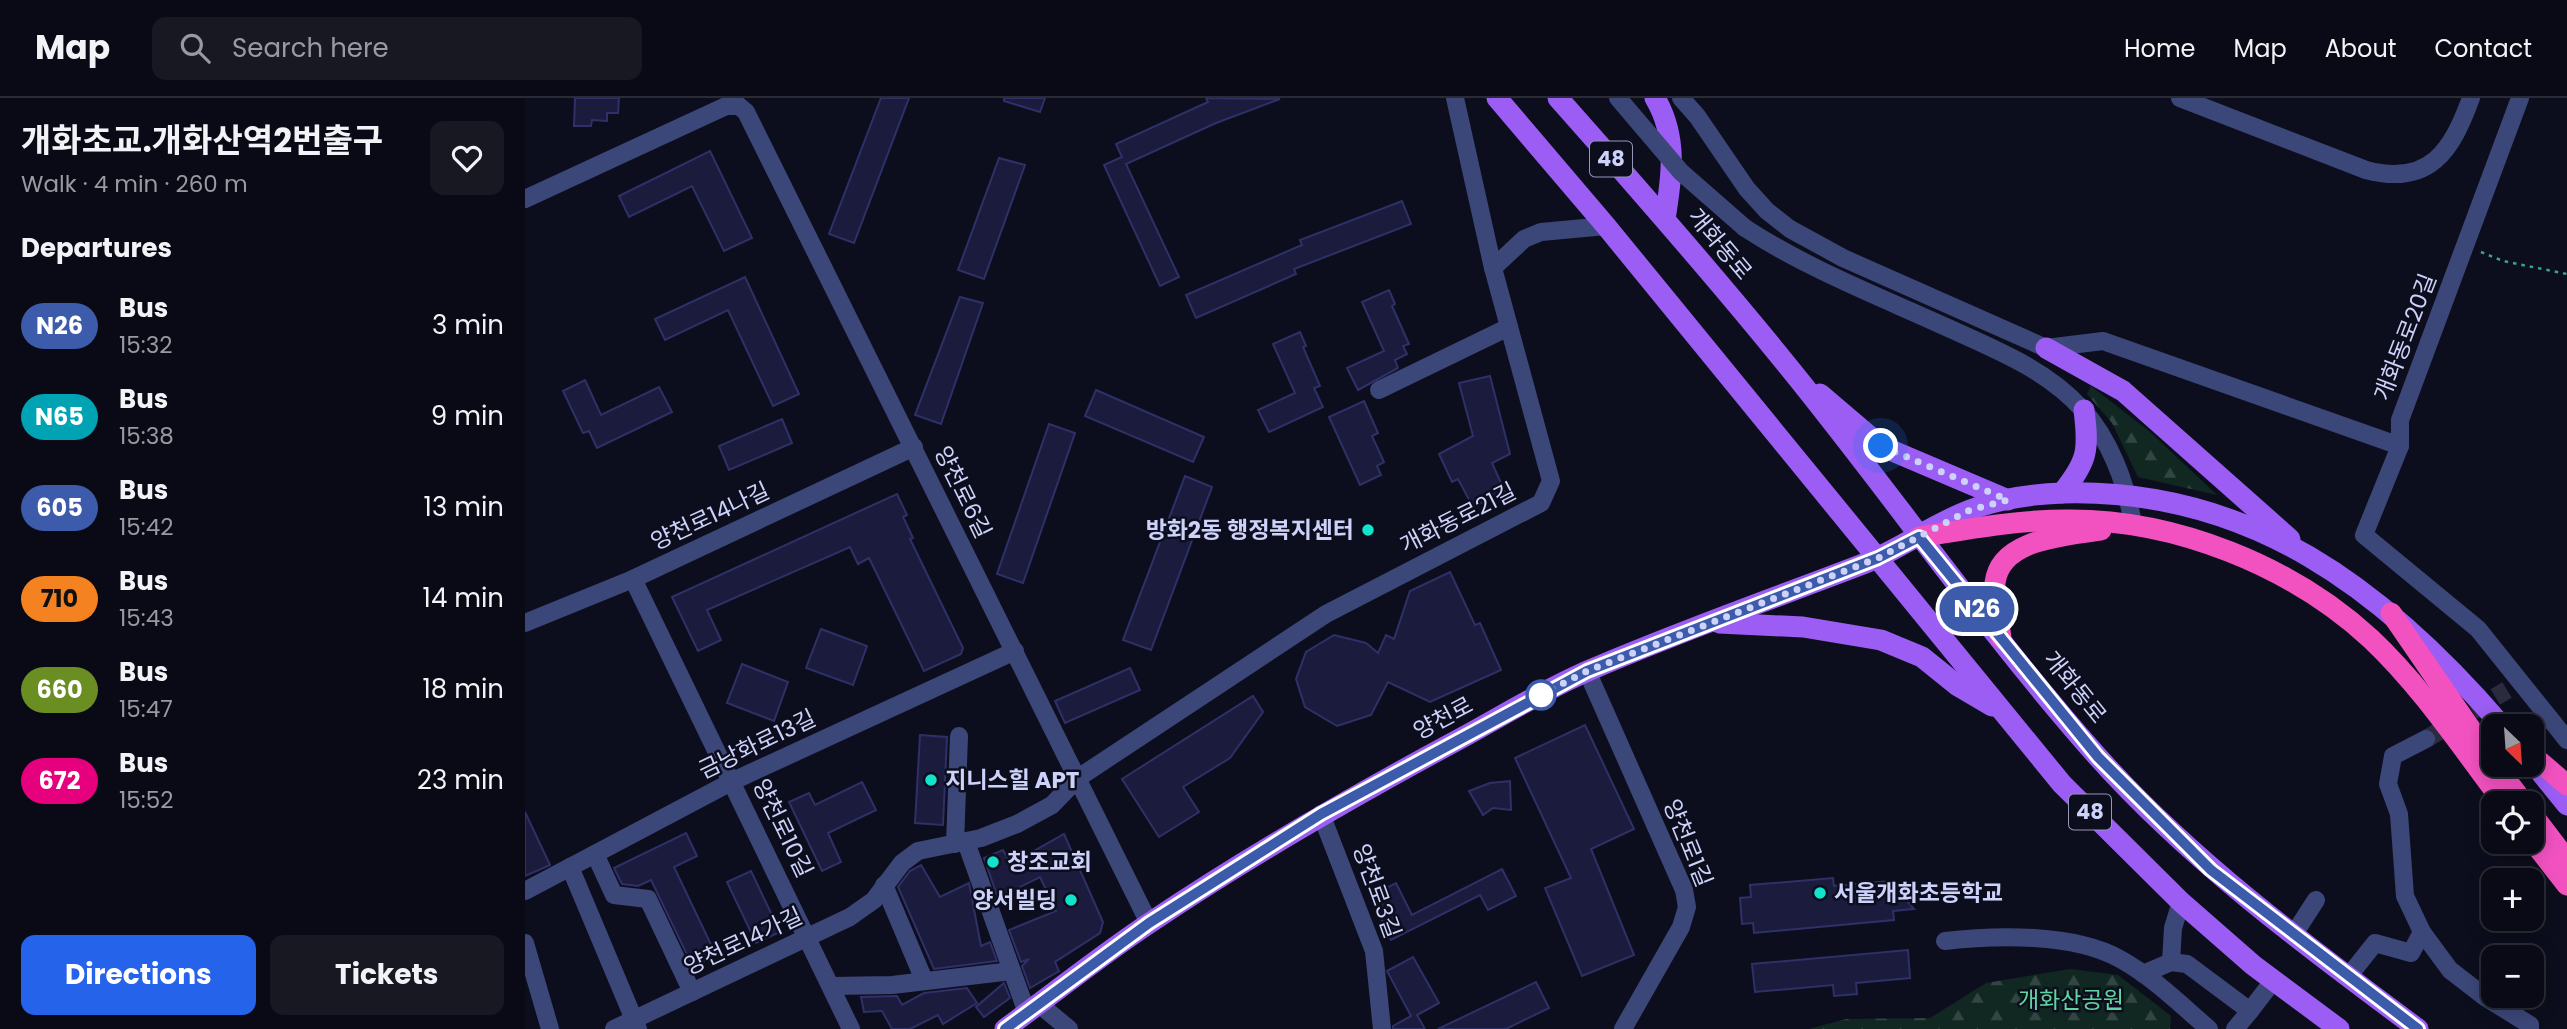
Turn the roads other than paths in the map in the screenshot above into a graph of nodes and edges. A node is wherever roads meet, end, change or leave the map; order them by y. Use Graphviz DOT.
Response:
graph roads {
  1 [pos="1455,98"];
  2 [pos="1497,98"];
  3 [pos="1618,98"];
  4 [pos="1655,98"];
  5 [pos="1681,98"];
  6 [pos="2180,98"];
  7 [pos="2471,98"];
  8 [pos="2520,98"];
  9 [pos="1560,100"];
  10 [pos="724,102"];
  11 [pos="525,199"];
  12 [pos="1665,219"];
  13 [pos="1606,226"];
  14 [pos="1493,268"];
  15 [pos="1509,327"];
  16 [pos="2046,348"];
  17 [pos="1792,371"];
  18 [pos="1379,390"];
  19 [pos="2084,410"];
  20 [pos="2400,446"];
  21 [pos="914,447"];
  22 [pos="2062,493"];
  23 [pos="2129,497"];
  24 [pos="2008,500"];
  25 [pos="2133,525"];
  26 [pos="1919,537"];
  27 [pos="2302,550"];
  28 [pos="1878,558"];
  29 [pos="633,579"];
  30 [pos="2391,613"];
  31 [pos="525,623"];
  32 [pos="1710,623"];
  33 [pos="2001,638"];
  34 [pos="1015,651"];
  35 [pos="1587,671"];
  36 [pos="2005,714"];
  37 [pos="2491,714"];
  38 [pos="959,736"];
  39 [pos="2426,739"];
  40 [pos="2567,740"];
  41 [pos="2481,745"];
  42 [pos="2545,766"];
  43 [pos="2504,777"];
  44 [pos="2544,777"];
  45 [pos="1078,778"];
  46 [pos="733,782"];
  47 [pos="2567,785"];
  48 [pos="2495,791"];
  49 [pos="2515,791"];
  50 [pos="2567,805"];
  51 [pos="1321,814"];
  52 [pos="2544,830"];
  53 [pos="960,843"];
  54 [pos="595,854"];
  55 [pos="2543,854"];
  56 [pos="2567,860"];
  57 [pos="570,867"];
  58 [pos="884,885"];
  59 [pos="2567,885"];
  60 [pos="525,891"];
  61 [pos="2316,900"];
  62 [pos="2181,902"];
  63 [pos="1149,923"];
  64 [pos="2422,932"];
  65 [pos="2294,934"];
  66 [pos="808,937"];
  67 [pos="1944,940"];
  68 [pos="525,943"];
  69 [pos="2171,962"];
  70 [pos="1012,971"];
  71 [pos="2143,974"];
  72 [pos="2348,977"];
  73 [pos="924,981"];
  74 [pos="2273,981"];
  75 [pos="832,986"];
  76 [pos="692,992"];
  77 [pos="1033,1008"];
  78 [pos="2250,1011"];
  79 [pos="636,1024"];
  80 [pos="550,1029"];
  81 [pos="614,1029"];
  82 [pos="851,1029"];
  83 [pos="1005,1029"];
  84 [pos="1069,1029"];
  85 [pos="1383,1029"];
  86 [pos="1623,1029"];
  87 [pos="2209,1029"];
  88 [pos="2235,1029"];
  89 [pos="2339,1029"];
  90 [pos="2418,1029"];
  91 [pos="2530,1029"];
  1 -- 14 [label="street, 개화동로21길"];
  2 -- 13 [label="main road"];
  3 -- 19 [label="street, bridge"];
  4 -- 12 [label="main road"];
  5 -- 16 [label="street"];
  6 -- 7 [label="street"];
  8 -- 20 [label="street, 개화동로20길"];
  9 -- 12 [label="main road, 개화동로 / 48"];
  10 -- 11 [label="street"];
  10 -- 21 [label="street, 양천로6길"];
  12 -- 17 [label="main road, 개화동로 / 48"];
  13 -- 14 [label="street"];
  13 -- 28 [label="main road"];
  14 -- 15 [label="street, 개화동로21길"];
  15 -- 18 [label="street"];
  15 -- 45 [label="street, 개화동로21길"];
  16 -- 20 [label="street"];
  16 -- 27 [label="main road"];
  17 -- 24 [label="main road"];
  17 -- 26 [label="main road, 개화동로 / 48"];
  19 -- 22 [label="main road"];
  19 -- 23 [label="street"];
  20 -- 40 [label="street, 개화동로20길"];
  21 -- 29 [label="street, 양천로14나길"];
  21 -- 34 [label="street, 양천로6길"];
  22 -- 23 [label="main road, 양천로"];
  22 -- 24 [label="main road, 양천로"];
  23 -- 25 [label="street"];
  23 -- 27 [label="main road, 양천로"];
  24 -- 26 [label="main road, 양천로"];
  25 -- 26 [label="highway"];
  25 -- 33 [label="highway"];
  25 -- 48 [label="highway"];
  26 -- 28 [label="main road, 양천로"];
  26 -- 33 [label="main road, 개화동로 / 48"];
  27 -- 30 [label="main road"];
  28 -- 32 [label="main road, 양천로"];
  28 -- 36 [label="main road, 48"];
  29 -- 31 [label="street, 양천로14나길"];
  29 -- 46 [label="street, 양천로10길"];
  30 -- 37 [label="main road"];
  30 -- 41 [label="highway"];
  32 -- 35 [label="main road, 양천로"];
  32 -- 36 [label="main road"];
  33 -- 65 [label="main road, 개화동로 / 48"];
  34 -- 45 [label="street, 양천로6길"];
  34 -- 46 [label="street, 금낭화로13길"];
  35 -- 51 [label="main road, 양천로"];
  35 -- 86 [label="street, 양천로1길"];
  36 -- 62 [label="main road, 48"];
  38 -- 53 [label="street"];
  39 -- 64 [label="street"];
  42 -- 47 [label="highway"];
  43 -- 49 [label="highway"];
  44 -- 50 [label="main road"];
  45 -- 53 [label="street, 양천로14가길"];
  45 -- 63 [label="street, 양천로6길"];
  46 -- 54 [label="street, 금낭화로13길"];
  46 -- 66 [label="street, 양천로10길"];
  51 -- 63 [label="main road, 양천로"];
  51 -- 85 [label="street, 양천로3길"];
  52 -- 56 [label="highway"];
  53 -- 58 [label="street, 양천로14가길"];
  53 -- 70 [label="street"];
  54 -- 57 [label="street, 금낭화로13길"];
  54 -- 76 [label="street"];
  55 -- 59 [label="highway"];
  57 -- 60 [label="street, 금낭화로13길"];
  57 -- 79 [label="street"];
  58 -- 66 [label="street, 양천로14가길"];
  58 -- 73 [label="street"];
  61 -- 65 [label="street"];
  62 -- 69 [label="street"];
  62 -- 74 [label="main road, 48"];
  63 -- 77 [label="main road, 양천로"];
  64 -- 72 [label="street"];
  64 -- 91 [label="street"];
  65 -- 72 [label="main road, 개화동로 / 48"];
  66 -- 75 [label="street, 양천로10길"];
  66 -- 76 [label="street, 양천로14가길"];
  67 -- 71 [label="street"];
  68 -- 80 [label="street"];
  69 -- 71 [label="street"];
  69 -- 78 [label="street"];
  70 -- 73 [label="street"];
  70 -- 77 [label="street"];
  71 -- 87 [label="street"];
  72 -- 90 [label="main road, 개화동로 / 48"];
  73 -- 75 [label="street"];
  74 -- 78 [label="street"];
  74 -- 89 [label="main road, 48"];
  75 -- 82 [label="street, 양천로10길"];
  76 -- 79 [label="street, 양천로14가길"];
  77 -- 83 [label="main road, 양천로"];
  77 -- 84 [label="street"];
  78 -- 88 [label="street"];
  79 -- 81 [label="street, 양천로14가길"];
}
